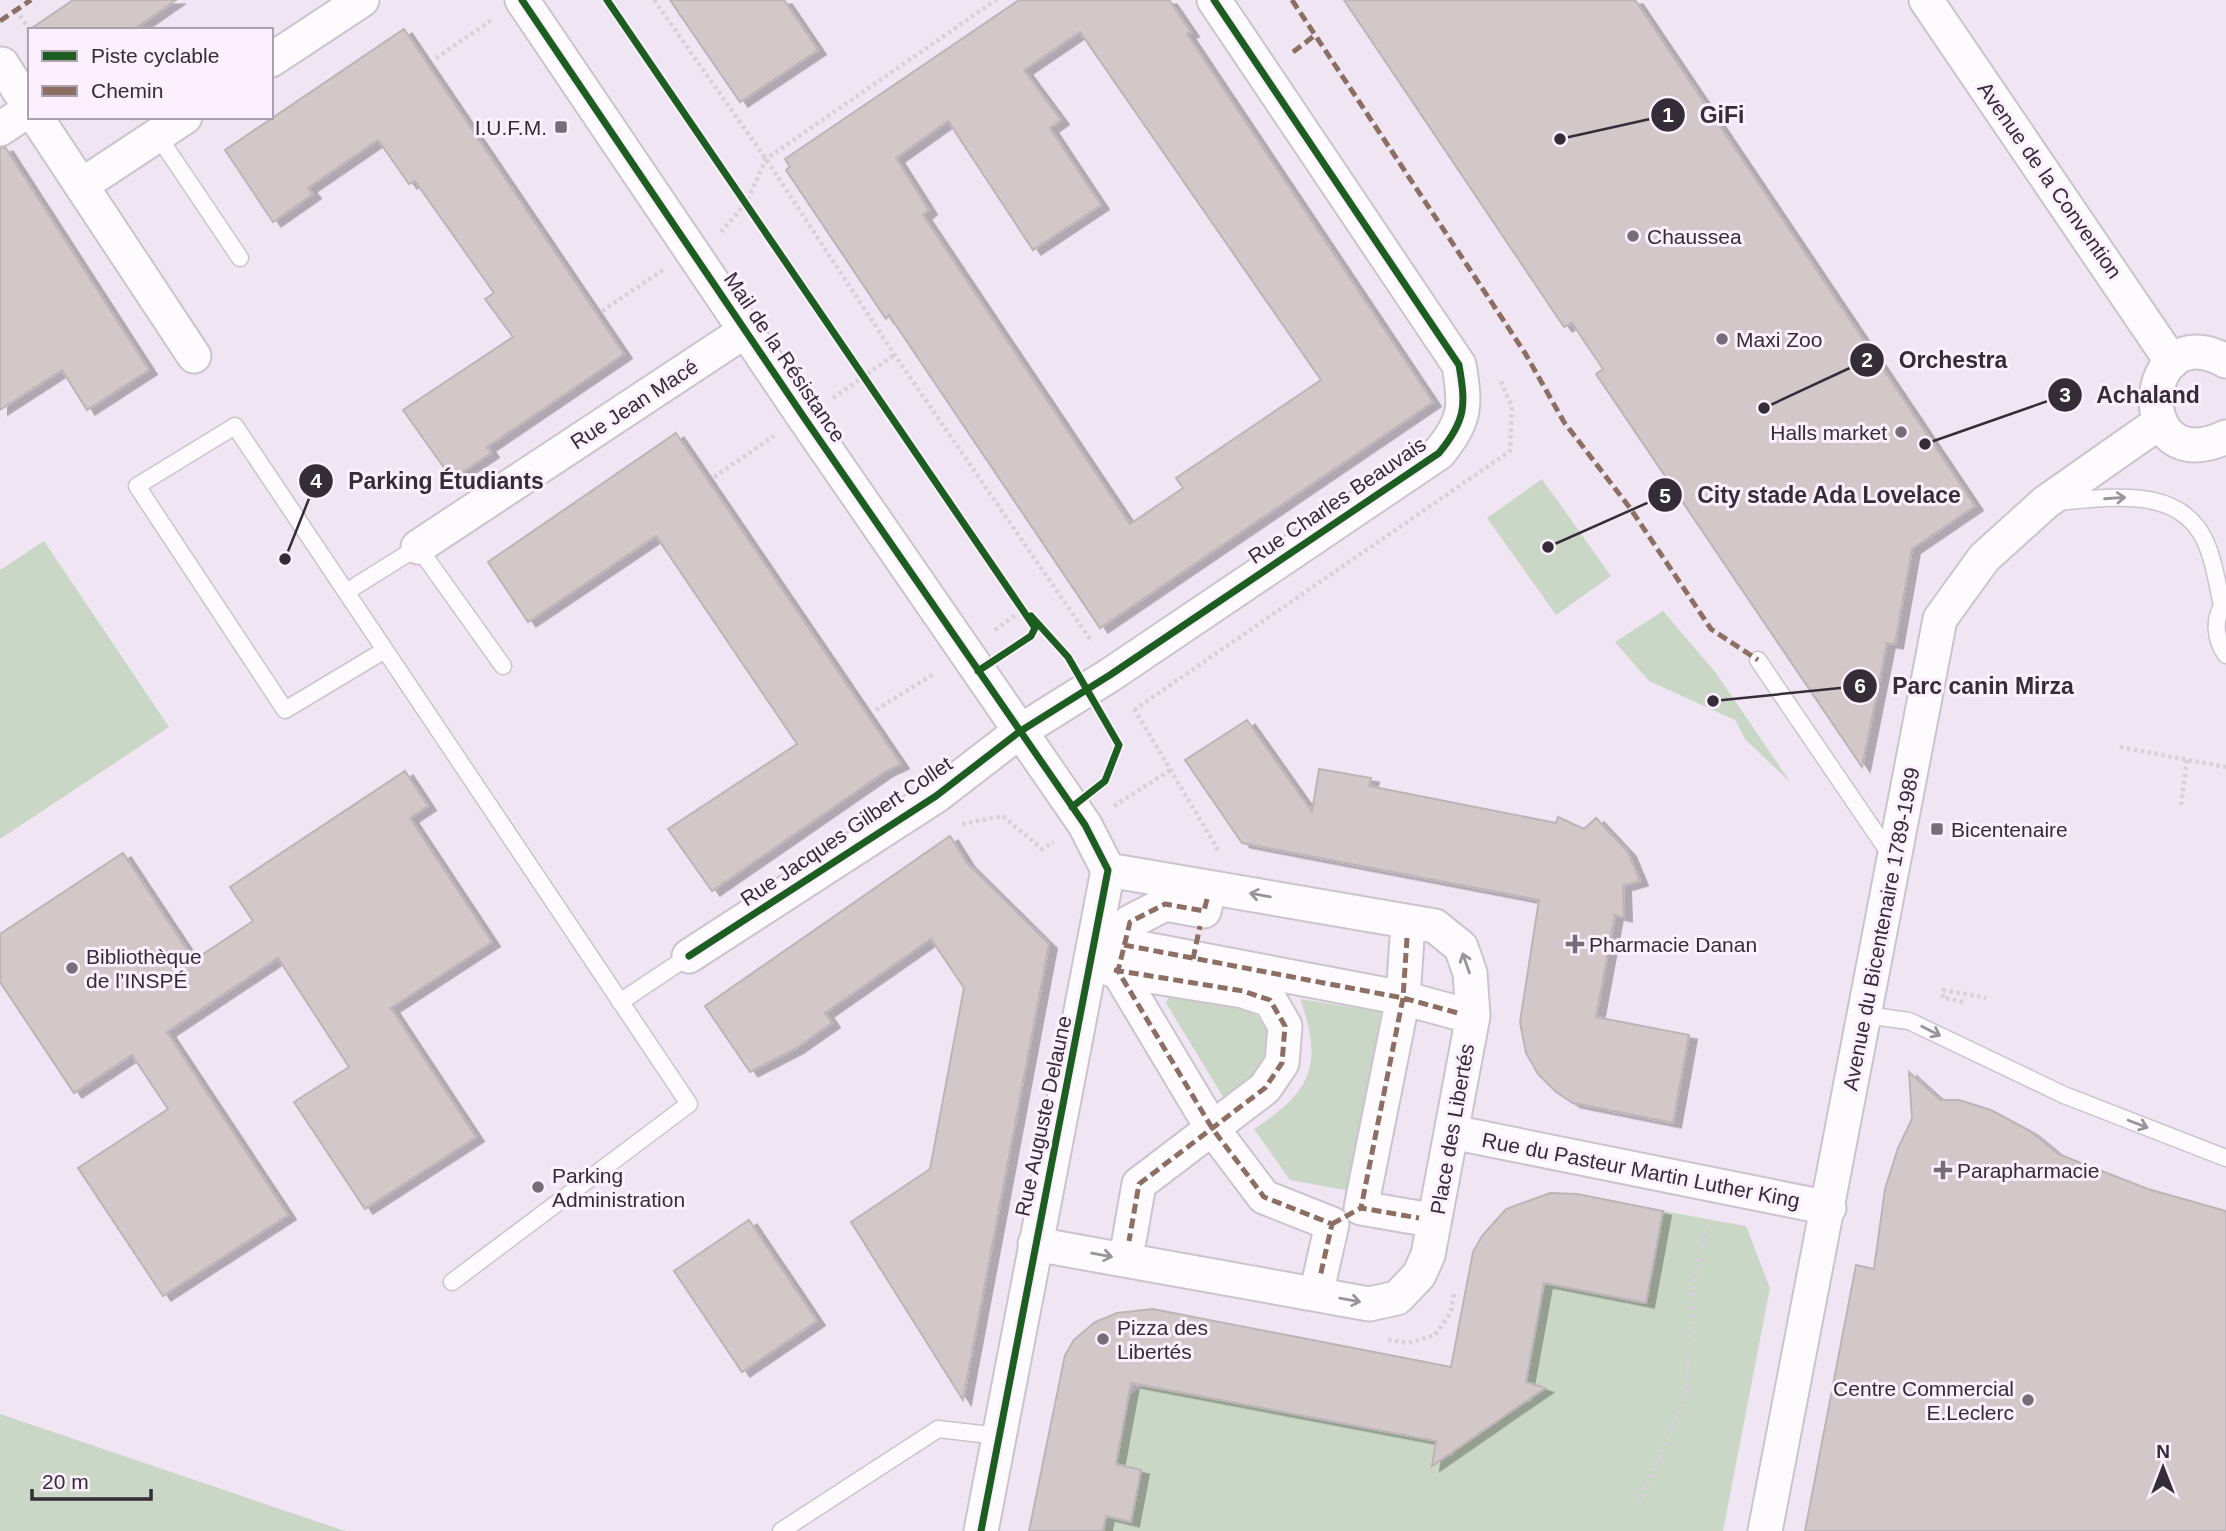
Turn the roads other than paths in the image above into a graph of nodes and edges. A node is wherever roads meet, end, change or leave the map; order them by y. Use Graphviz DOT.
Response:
graph roads {
  1 [pos="362,0"];
  2 [pos="1214,0"];
  3 [pos="1926,0"];
  4 [pos="513,6"];
  5 [pos="273,59"];
  6 [pos="2,64"];
  7 [pos="28,105"];
  8 [pos="28,109"];
  9 [pos="37,119"];
  10 [pos="183,119"];
  11 [pos="0,129"];
  12 [pos="158,136"];
  13 [pos="82,185"];
  14 [pos="240,258"];
  15 [pos="745,331"];
  16 [pos="194,356"];
  17 [pos="2226,361"];
  18 [pos="2172,362"];
  19 [pos="2160,422"];
  20 [pos="2226,437"];
  21 [pos="2046,502"];
  22 [pos="418,547"];
  23 [pos="346,592"];
  24 [pos="2224,604"];
  25 [pos="385,650"];
  26 [pos="2226,655"];
  27 [pos="1758,660"];
  28 [pos="503,666"];
  29 [pos="1019,732"];
  30 [pos="1894,859"];
  31 [pos="1108,870"];
  32 [pos="1407,938"];
  33 [pos="689,956"];
  34 [pos="1194,959"];
  35 [pos="1118,962"];
  36 [pos="1403,999"];
  37 [pos="620,1002"];
  38 [pos="1458,1013"];
  39 [pos="1865,1015"];
  40 [pos="1212,1128"];
  41 [pos="1452,1132"];
  42 [pos="2226,1158"];
  43 [pos="1361,1208"];
  44 [pos="1829,1208"];
  45 [pos="1419,1218"];
  46 [pos="1332,1224"];
  47 [pos="1129,1241"];
  48 [pos="1034,1244"];
  49 [pos="1320,1277"];
  50 [pos="452,1282"];
  51 [pos="999,1436"];
  52 [pos="781,1531"];
  53 [pos="981,1531"];
  54 [pos="1765,1531"];
  1 -- 5 [label="street"];
  2 -- 29 [label="street, Rue Charles Beauvais"];
  3 -- 18 [label="street, Avenue de la Convention"];
  4 -- 15 [label="street, Mail de la Résistance"];
  6 -- 7 [label="street"];
  8 -- 11 [label="street"];
  9 -- 13 [label="street"];
  10 -- 12 [label="street"];
  12 -- 13 [label="street"];
  12 -- 14 [label="lane"];
  13 -- 16 [label="street"];
  15 -- 22 [label="street, Rue Jean Macé"];
  15 -- 29 [label="street, Mail de la Résistance"];
  17 -- 18 [label="street"];
  18 -- 19 [label="street"];
  19 -- 20 [label="street"];
  19 -- 21 [label="street, Avenue du Bicentenaire 1789-1989"];
  21 -- 24 [label="lane, one-way"];
  21 -- 30 [label="street, Avenue du Bicentenaire 1789-1989"];
  22 -- 23 [label="lane"];
  22 -- 28 [label="lane"];
  23 -- 25 [label="lane"];
  23 -- 25 [label="lane"];
  24 -- 26 [label="lane"];
  25 -- 37 [label="lane"];
  27 -- 30 [label="lane"];
  29 -- 31 [label="street"];
  29 -- 33 [label="street, Rue Jacques Gilbert Collet"];
  30 -- 39 [label="street, Avenue du Bicentenaire 1789-1989"];
  41 -- 31 [label="street, Place des Libertés, one-way"];
  31 -- 48 [label="street, Rue Auguste Delaune"];
  32 -- 36 [label="street"];
  33 -- 37 [label="lane"];
  34 -- 35 [label="street"];
  34 -- 35 [label="street"];
  34 -- 36 [label="street"];
  35 -- 40 [label="street"];
  35 -- 40 [label="street"];
  36 -- 38 [label="street"];
  36 -- 43 [label="street"];
  37 -- 50 [label="lane"];
  39 -- 42 [label="lane, one-way"];
  39 -- 44 [label="street, Avenue du Bicentenaire 1789-1989"];
  40 -- 46 [label="street"];
  40 -- 47 [label="street"];
  41 -- 44 [label="street, Rue du Pasteur Martin Luther King"];
  48 -- 41 [label="street, Place des Libertés, one-way"];
  43 -- 45 [label="street"];
  43 -- 46 [label="street"];
  44 -- 54 [label="street, Avenue du Bicentenaire 1789-1989"];
  46 -- 49 [label="street"];
  48 -- 51 [label="street, Rue Auguste Delaune"];
  51 -- 52 [label="lane"];
  51 -- 53 [label="street, Rue Auguste Delaune"];
}
